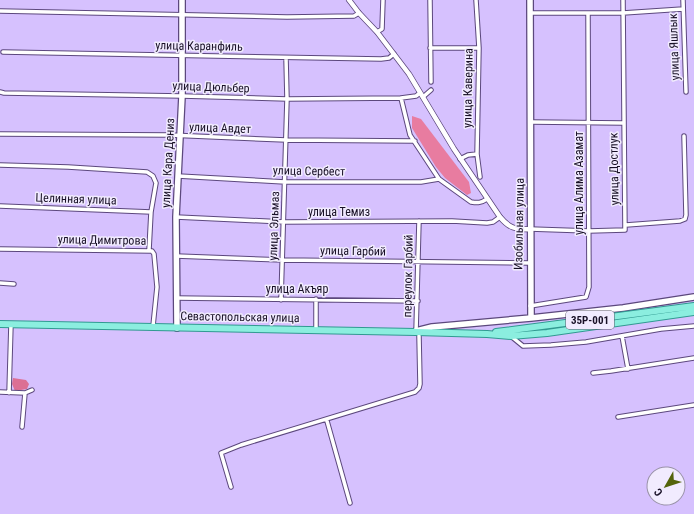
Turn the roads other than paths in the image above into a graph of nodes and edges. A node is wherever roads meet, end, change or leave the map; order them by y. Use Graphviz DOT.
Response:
graph roads {
  1 [pos="182,0"];
  2 [pos="349,0"];
  3 [pos="383,0"];
  4 [pos="430,0"];
  5 [pos="476,0"];
  6 [pos="530,0"];
  7 [pos="623,0"];
  8 [pos="683,0"];
  9 [pos="683,9"];
  10 [pos="0,11"];
  11 [pos="359,13"];
  12 [pos="531,13"];
  13 [pos="588,13"];
  14 [pos="623,13"];
  15 [pos="182,15"];
  16 [pos="377,32"];
  17 [pos="430,48"];
  18 [pos="479,48"];
  19 [pos="2,52"];
  20 [pos="394,54"];
  21 [pos="181,55"];
  22 [pos="286,58"];
  23 [pos="431,82"];
  24 [pos="431,90"];
  25 [pos="0,92"];
  26 [pos="686,92"];
  27 [pos="422,95"];
  28 [pos="182,96"];
  29 [pos="401,98"];
  30 [pos="287,99"];
  31 [pos="532,122"];
  32 [pos="624,123"];
  33 [pos="588,124"];
  34 [pos="0,134"];
  35 [pos="684,136"];
  36 [pos="180,137"];
  37 [pos="286,140"];
  38 [pos="415,141"];
  39 [pos="477,154"];
  40 [pos="460,159"];
  41 [pos="0,165"];
  42 [pos="178,176"];
  43 [pos="480,177"];
  44 [pos="439,179"];
  45 [pos="285,182"];
  46 [pos="487,199"];
  47 [pos="0,206"];
  48 [pos="151,212"];
  49 [pos="176,217"];
  50 [pos="500,217"];
  51 [pos="419,221"];
  52 [pos="284,222"];
  53 [pos="626,225"];
  54 [pos="530,229"];
  55 [pos="589,231"];
  56 [pos="0,249"];
  57 [pos="150,250"];
  58 [pos="176,256"];
  59 [pos="282,260"];
  60 [pos="419,262"];
  61 [pos="530,263"];
  62 [pos="0,283"];
  63 [pos="14,284"];
  64 [pos="694,297"];
  65 [pos="176,298"];
  66 [pos="316,299"];
  67 [pos="281,300"];
  68 [pos="418,301"];
  69 [pos="530,306"];
  70 [pos="694,306"];
  71 [pos="694,312"];
  72 [pos="530,318"];
  73 [pos="543,318"];
  74 [pos="516,320"];
  75 [pos="0,324"];
  76 [pos="11,324"];
  77 [pos="462,325"];
  78 [pos="153,326"];
  79 [pos="694,326"];
  80 [pos="177,328"];
  81 [pos="316,329"];
  82 [pos="440,333"];
  83 [pos="418,334"];
  84 [pos="484,334"];
  85 [pos="512,336"];
  86 [pos="622,336"];
  87 [pos="694,358"];
  88 [pos="628,369"];
  89 [pos="593,373"];
  90 [pos="32,390"];
  91 [pos="0,392"];
  92 [pos="9,393"];
  93 [pos="25,393"];
  94 [pos="694,405"];
  95 [pos="618,417"];
  96 [pos="327,421"];
  97 [pos="22,427"];
  98 [pos="231,487"];
  99 [pos="350,503"];
  1 -- 15 [label="main road, улица Кара Дениз"];
  2 -- 11 [label="street"];
  3 -- 16 [label="street"];
  4 -- 17 [label="street"];
  5 -- 18 [label="street, улица Каверина"];
  6 -- 12 [label="main road, Изобильная улица"];
  7 -- 14 [label="street, улица Достлук"];
  8 -- 9 [label="street, улица Яшлык"];
  9 -- 14 [label="street"];
  9 -- 26 [label="street, улица Яшлык"];
  10 -- 15 [label="street"];
  11 -- 15 [label="street"];
  11 -- 16 [label="street"];
  12 -- 13 [label="street"];
  12 -- 31 [label="main road, Изобильная улица"];
  13 -- 14 [label="street"];
  13 -- 33 [label="street, улица Алима Азамат"];
  14 -- 32 [label="street, улица Достлук"];
  15 -- 21 [label="main road, улица Кара Дениз"];
  16 -- 20 [label="street"];
  17 -- 18 [label="street"];
  17 -- 23 [label="street"];
  18 -- 39 [label="street, улица Каверина"];
  19 -- 21 [label="street, улица Каранфиль"];
  20 -- 22 [label="street, улица Каранфиль"];
  20 -- 27 [label="street"];
  21 -- 22 [label="street, улица Каранфиль"];
  21 -- 28 [label="main road, улица Кара Дениз"];
  22 -- 30 [label="street, улица Эльмаз"];
  24 -- 27 [label="street"];
  25 -- 28 [label="street, улица Дюльбер"];
  27 -- 29 [label="street, улица Дюльбер"];
  27 -- 40 [label="street"];
  28 -- 30 [label="street, улица Дюльбер"];
  28 -- 36 [label="main road, улица Кара Дениз"];
  29 -- 30 [label="street, улица Дюльбер"];
  29 -- 38 [label="street"];
  30 -- 37 [label="street, улица Эльмаз"];
  31 -- 33 [label="street"];
  31 -- 54 [label="main road, Изобильная улица"];
  32 -- 33 [label="street"];
  32 -- 53 [label="street, улица Достлук"];
  33 -- 55 [label="street, улица Алима Азамат"];
  34 -- 36 [label="street, улица Авдет"];
  35 -- 53 [label="street"];
  36 -- 37 [label="street, улица Авдет"];
  36 -- 42 [label="main road, улица Кара Дениз"];
  37 -- 38 [label="street, улица Авдет"];
  37 -- 45 [label="street, улица Эльмаз"];
  38 -- 44 [label="street"];
  39 -- 40 [label="street"];
  39 -- 43 [label="street, улица Каверина"];
  40 -- 46 [label="street"];
  41 -- 48 [label="street"];
  42 -- 45 [label="street, улица Сербест"];
  42 -- 49 [label="main road, улица Кара Дениз"];
  44 -- 45 [label="street, улица Сербест"];
  44 -- 46 [label="street"];
  45 -- 52 [label="street, улица Эльмаз"];
  46 -- 50 [label="street"];
  47 -- 48 [label="street, Целинная улица"];
  48 -- 57 [label="street"];
  49 -- 52 [label="street, улица Темиз"];
  49 -- 58 [label="main road, улица Кара Дениз"];
  50 -- 51 [label="street, улица Темиз"];
  50 -- 54 [label="street"];
  51 -- 52 [label="street, улица Темиз"];
  51 -- 60 [label="street, переулок Гарбий"];
  52 -- 59 [label="street, улица Эльмаз"];
  53 -- 55 [label="street"];
  54 -- 55 [label="street"];
  54 -- 61 [label="main road, Изобильная улица"];
  55 -- 69 [label="street, улица Алима Азамат"];
  56 -- 57 [label="street, улица Димитрова"];
  57 -- 78 [label="street, улица Димитрова"];
  58 -- 59 [label="street, улица Гарбий"];
  58 -- 65 [label="main road, улица Кара Дениз"];
  59 -- 60 [label="street, улица Гарбий"];
  59 -- 67 [label="street, улица Эльмаз"];
  60 -- 61 [label="street, улица Гарбий"];
  60 -- 68 [label="street, переулок Гарбий"];
  61 -- 69 [label="main road, Изобильная улица"];
  62 -- 63 [label="street"];
  64 -- 73 [label="main road"];
  65 -- 67 [label="street, улица Акъяр"];
  65 -- 80 [label="main road, улица Кара Дениз"];
  66 -- 67 [label="street, улица Акъяр"];
  66 -- 68 [label="street, улица Акъяр"];
  66 -- 81 [label="street"];
  68 -- 83 [label="street, переулок Гарбий"];
  69 -- 72 [label="main road, Изобильная улица"];
  69 -- 73 [label="main road"];
  69 -- 74 [label="main road"];
  70 -- 84 [label="main road, 35Р-001"];
  71 -- 85 [label="main road, 35Р-001"];
  72 -- 73 [label="main road"];
  72 -- 74 [label="main road"];
  74 -- 77 [label="main road"];
  75 -- 76 [label="main road, Севастопольская улица"];
  76 -- 78 [label="main road, Севастопольская улица"];
  76 -- 92 [label="street"];
  77 -- 82 [label="main road"];
  77 -- 83 [label="main road"];
  78 -- 80 [label="main road, Севастопольская улица"];
  79 -- 86 [label="street"];
  80 -- 81 [label="main road, Севастопольская улица"];
  81 -- 83 [label="main road, Севастопольская улица"];
  82 -- 83 [label="main road, Севастопольская улица"];
  82 -- 84 [label="main road, Севастопольская улица"];
  83 -- 98 [label="street, переулок Гарбий"];
  84 -- 85 [label="main road, 35Р-001"];
  85 -- 86 [label="street"];
  86 -- 88 [label="street"];
  87 -- 88 [label="street"];
  88 -- 89 [label="street"];
  90 -- 93 [label="street"];
  91 -- 92 [label="street"];
  92 -- 93 [label="street"];
  93 -- 97 [label="street"];
  94 -- 95 [label="street"];
  96 -- 99 [label="street"];
}
